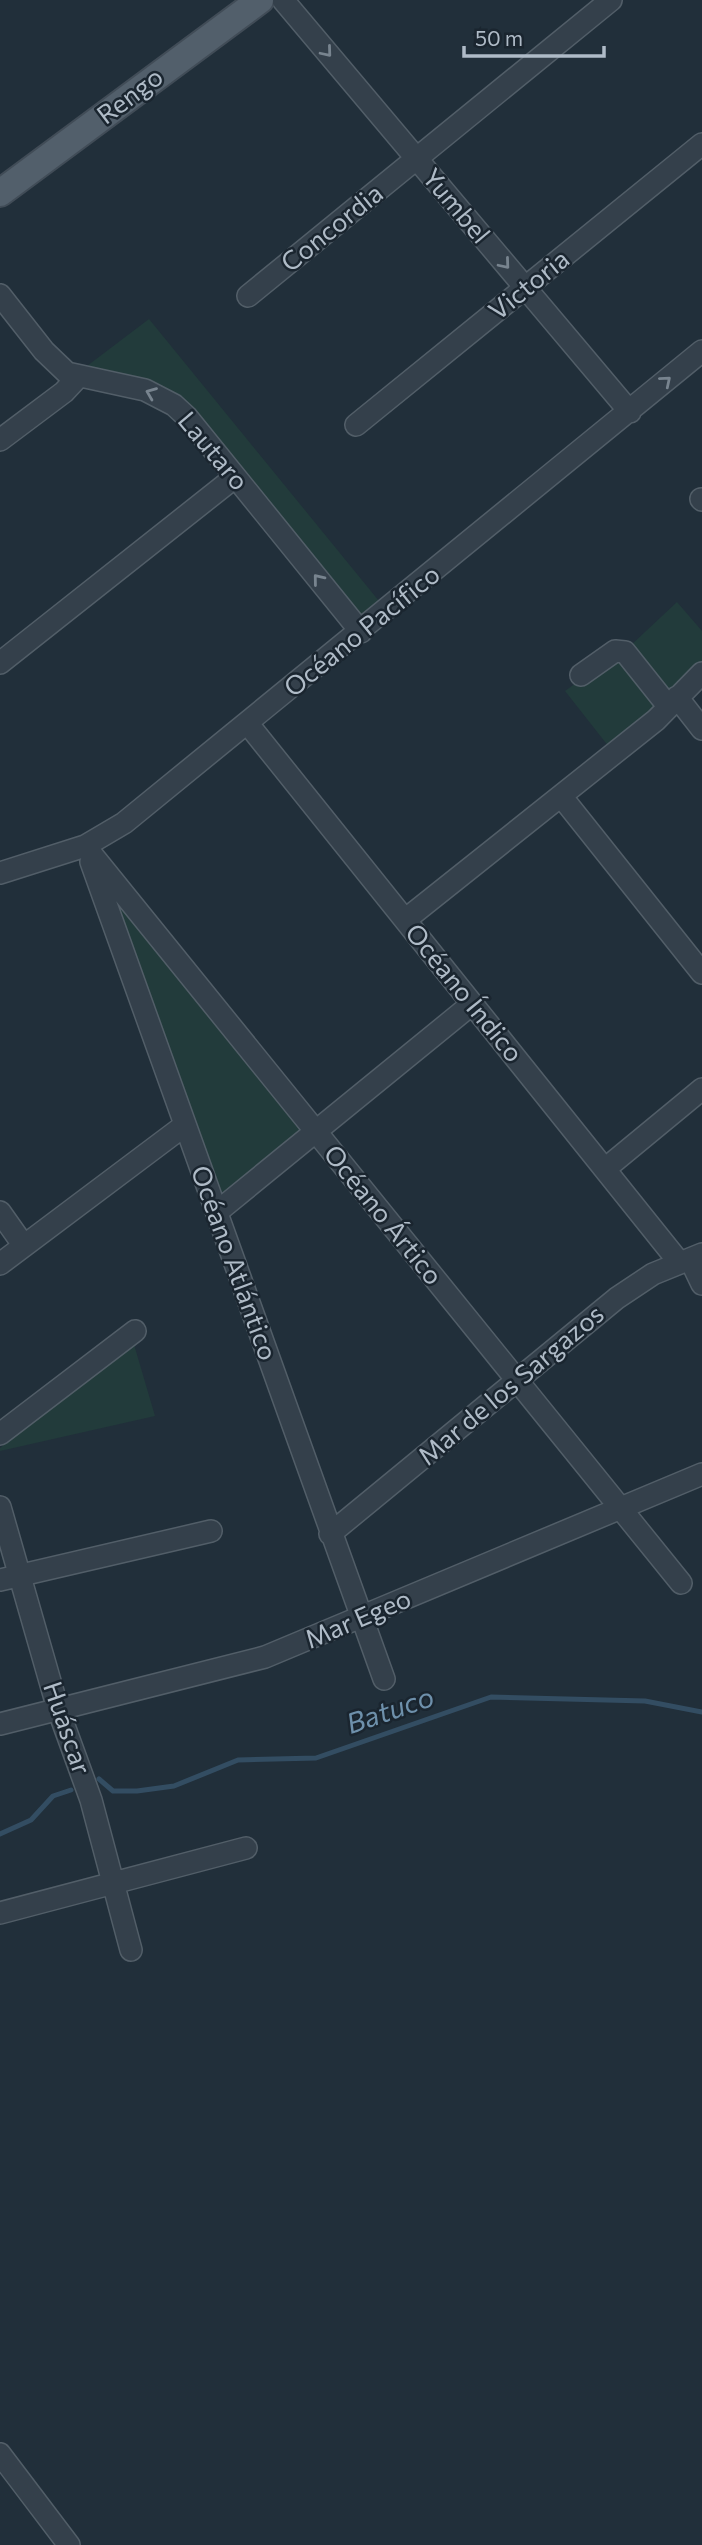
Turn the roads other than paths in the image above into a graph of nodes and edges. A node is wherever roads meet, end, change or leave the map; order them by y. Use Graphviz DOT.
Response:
graph roads {
  1 [pos="264,0"];
  2 [pos="611,0"];
  3 [pos="702,144"];
  4 [pos="417,159"];
  5 [pos="0,193"];
  6 [pos="525,288"];
  7 [pos="0,295"];
  8 [pos="248,296"];
  9 [pos="702,351"];
  10 [pos="78,377"];
  11 [pos="629,412"];
  12 [pos="356,425"];
  13 [pos="0,440"];
  14 [pos="235,477"];
  15 [pos="361,632"];
  16 [pos="1,660"];
  17 [pos="702,673"];
  18 [pos="581,675"];
  19 [pos="673,702"];
  20 [pos="248,724"];
  21 [pos="702,729"];
  22 [pos="561,796"];
  23 [pos="85,846"];
  24 [pos="0,873"];
  25 [pos="405,920"];
  26 [pos="702,974"];
  27 [pos="472,1004"];
  28 [pos="702,1089"];
  29 [pos="185,1125"];
  30 [pos="316,1132"];
  31 [pos="605,1169"];
  32 [pos="0,1212"];
  33 [pos="217,1212"];
  34 [pos="24,1246"];
  35 [pos="690,1258"];
  36 [pos="0,1264"];
  37 [pos="702,1284"];
  38 [pos="135,1331"];
  39 [pos="517,1381"];
  40 [pos="0,1434"];
  41 [pos="702,1474"];
  42 [pos="0,1507"];
  43 [pos="621,1508"];
  44 [pos="211,1531"];
  45 [pos="330,1534"];
  46 [pos="10,1578"];
  47 [pos="681,1583"];
  48 [pos="360,1618"];
  49 [pos="384,1679"];
  50 [pos="58,1709"];
  51 [pos="0,1724"];
  52 [pos="246,1848"];
  53 [pos="114,1883"];
  54 [pos="0,1913"];
  55 [pos="131,1950"];
  56 [pos="0,2454"];
  57 [pos="69,2545"];
  1 -- 4 [label="street, Yumbel, one-way"];
  1 -- 5 [label="main road, Rengo"];
  2 -- 4 [label="street, Concordia"];
  3 -- 6 [label="street, Victoria"];
  4 -- 6 [label="street, Yumbel, one-way"];
  4 -- 8 [label="street, Concordia"];
  6 -- 11 [label="street, Yumbel"];
  6 -- 12 [label="street, Victoria"];
  7 -- 10 [label="street, Lautaro"];
  11 -- 9 [label="street, Océano Pacífico, one-way"];
  10 -- 13 [label="street"];
  14 -- 10 [label="street, Lautaro, one-way"];
  11 -- 15 [label="street, Océano Pacífico"];
  15 -- 14 [label="street, Lautaro, one-way"];
  14 -- 16 [label="street"];
  15 -- 20 [label="street, Océano Pacífico"];
  17 -- 19 [label="street"];
  18 -- 19 [label="street"];
  19 -- 21 [label="street"];
  19 -- 22 [label="street"];
  20 -- 23 [label="street, Océano Pacífico"];
  20 -- 25 [label="street, Océano Índico"];
  22 -- 25 [label="street"];
  22 -- 26 [label="street"];
  23 -- 24 [label="street, Océano Pacífico"];
  23 -- 29 [label="street, Océano Atlántico"];
  23 -- 30 [label="street, Océano Ártico"];
  25 -- 27 [label="street, Océano Índico"];
  27 -- 30 [label="street"];
  27 -- 31 [label="street, Océano Índico"];
  28 -- 31 [label="street"];
  29 -- 33 [label="street, Océano Atlántico"];
  29 -- 34 [label="street"];
  30 -- 33 [label="street"];
  30 -- 39 [label="street, Océano Ártico"];
  31 -- 35 [label="street, Océano Índico"];
  32 -- 34 [label="street"];
  33 -- 45 [label="street, Océano Atlántico"];
  34 -- 36 [label="street"];
  35 -- 37 [label="street, Océano Índico"];
  35 -- 39 [label="street, Mar de los Sargazos"];
  38 -- 40 [label="street"];
  39 -- 43 [label="street, Océano Ártico"];
  39 -- 45 [label="street, Mar de los Sargazos"];
  41 -- 43 [label="street, Mar Egeo"];
  42 -- 46 [label="street, Huáscar"];
  43 -- 47 [label="street, Océano Ártico"];
  43 -- 48 [label="street, Mar Egeo"];
  44 -- 46 [label="street"];
  45 -- 48 [label="street, Océano Atlántico"];
  46 -- 50 [label="street, Huáscar"];
  48 -- 49 [label="street, Océano Atlántico"];
  48 -- 50 [label="street, Mar Egeo"];
  50 -- 51 [label="street, Mar Egeo"];
  50 -- 53 [label="street, Huáscar"];
  52 -- 53 [label="street"];
  53 -- 54 [label="street"];
  53 -- 55 [label="street, Huáscar"];
  56 -- 57 [label="street"];
}
